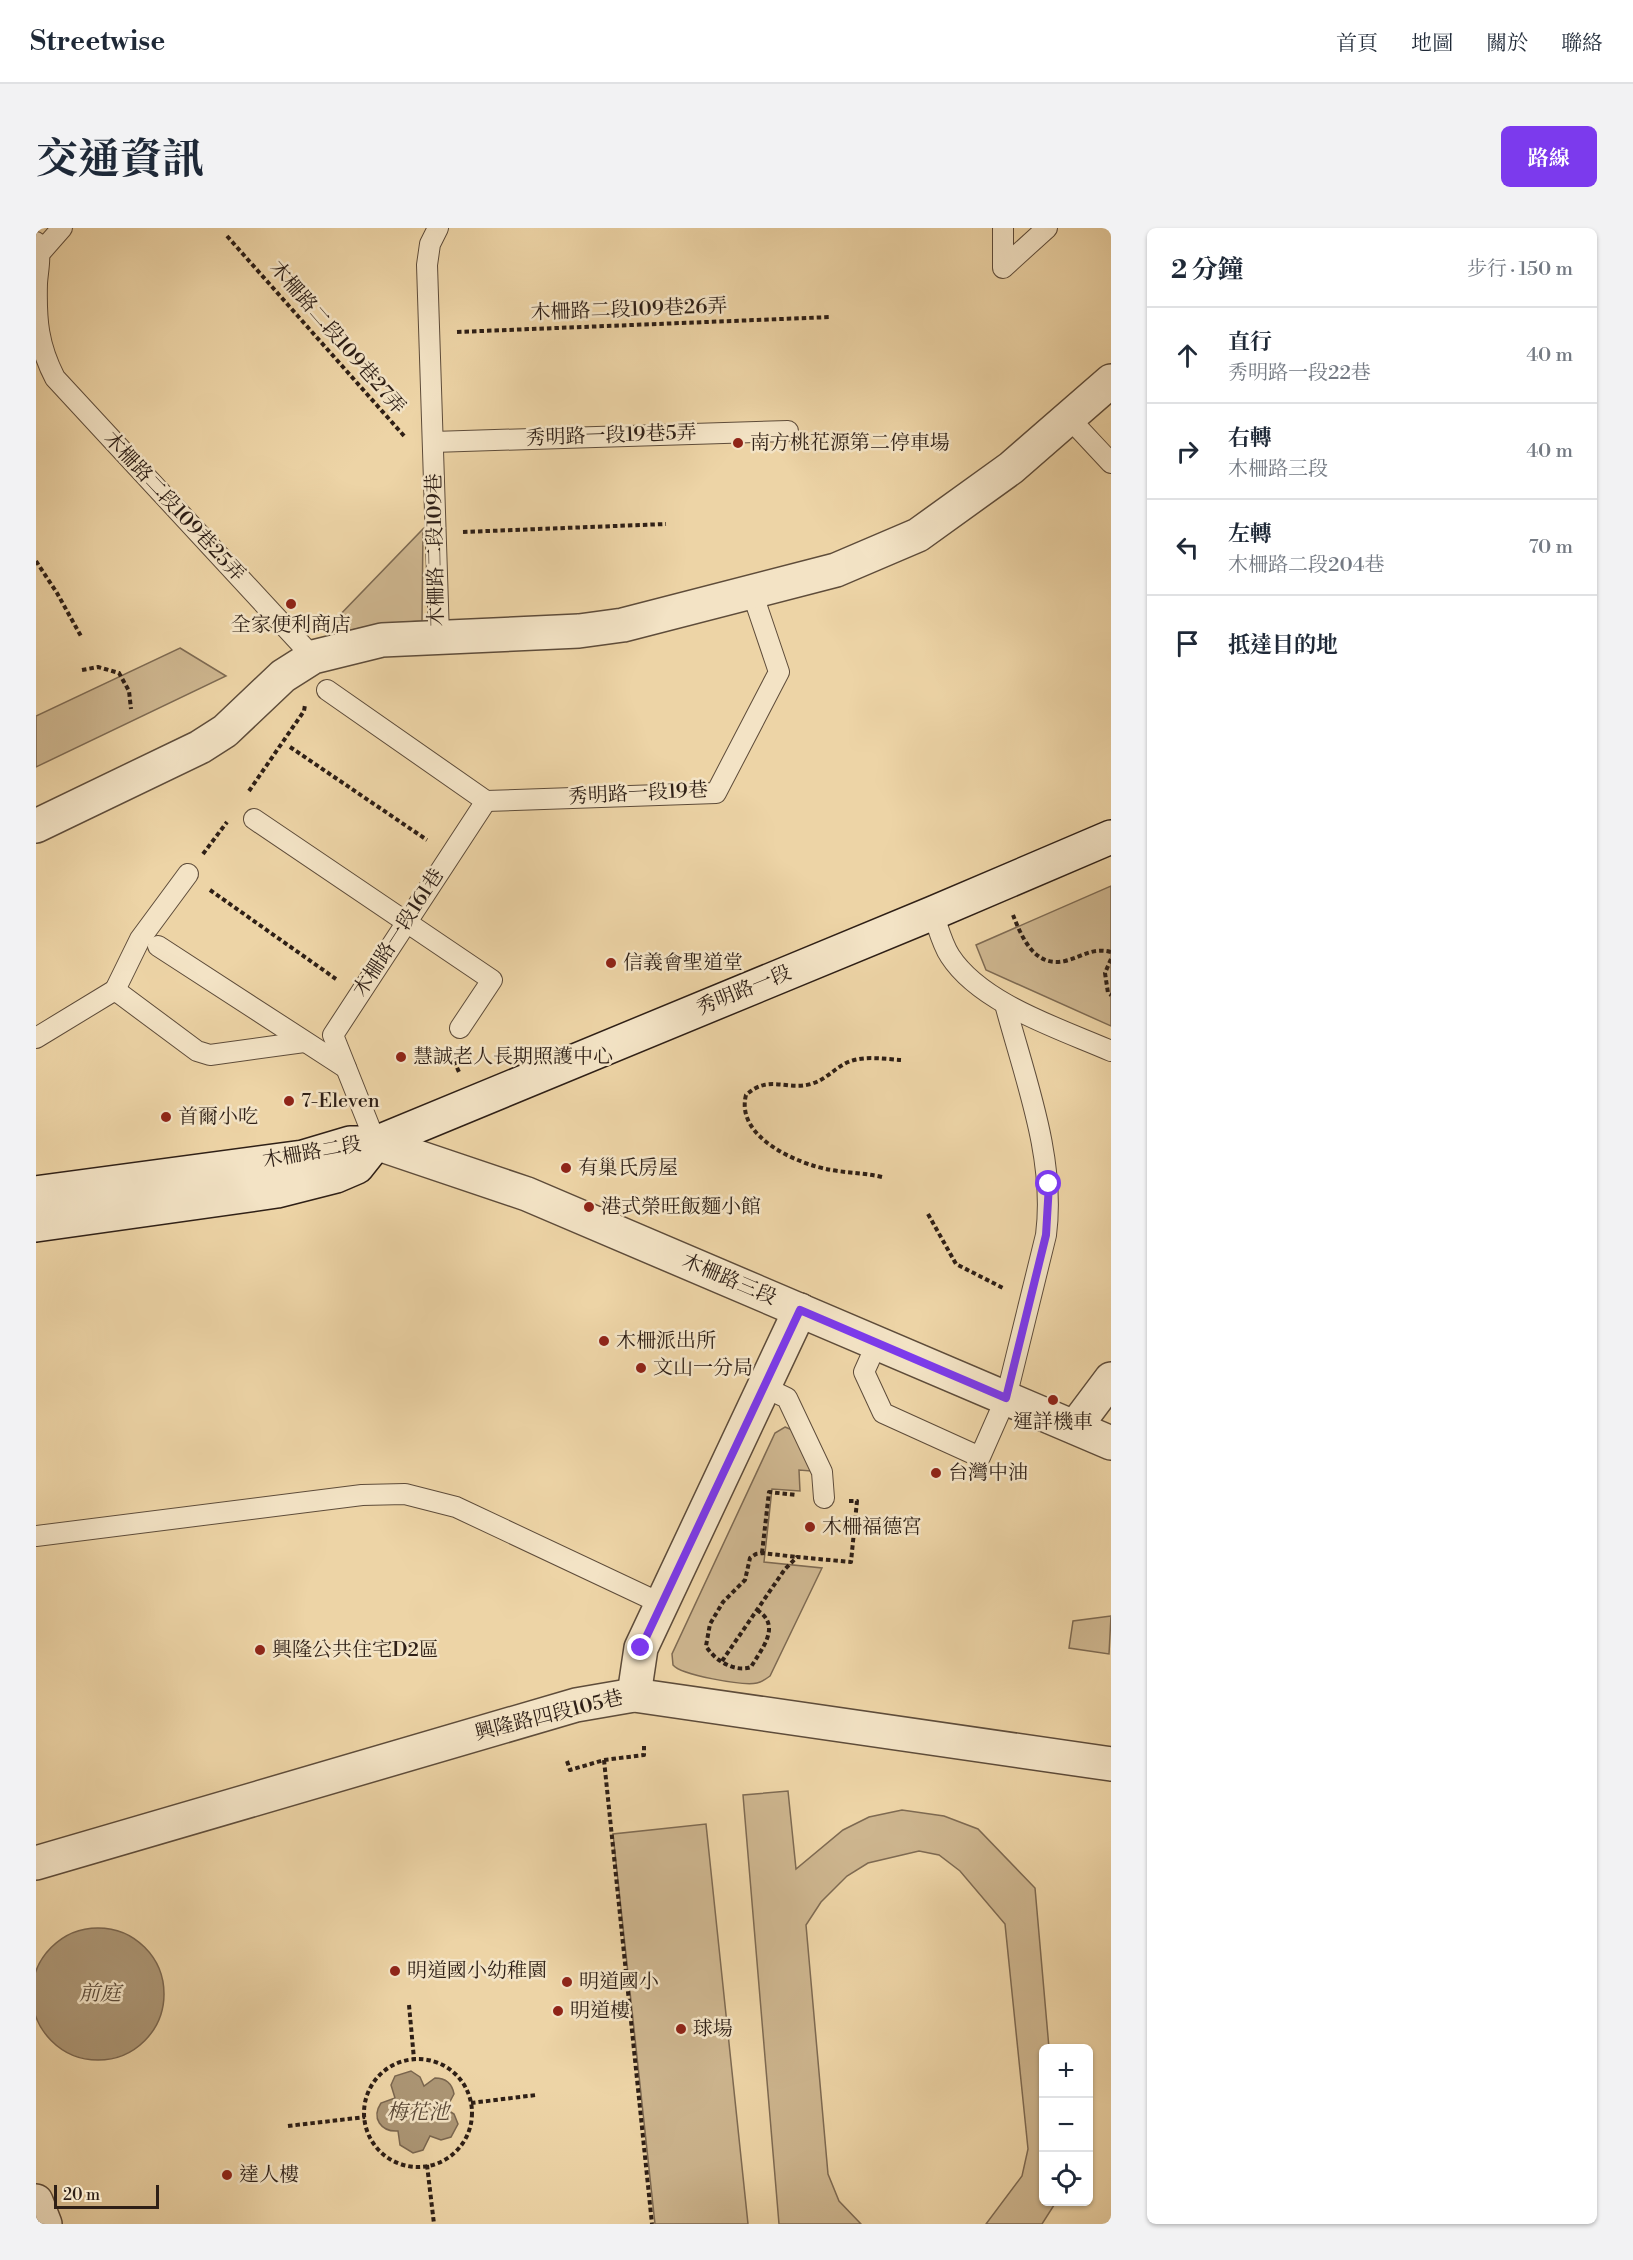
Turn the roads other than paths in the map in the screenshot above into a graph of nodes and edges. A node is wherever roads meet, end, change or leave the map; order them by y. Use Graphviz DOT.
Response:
graph roads {
  1 [pos="62,228"];
  2 [pos="438,228"];
  3 [pos="1003,228"];
  4 [pos="1047,228"];
  5 [pos="38,247"];
  6 [pos="39,355"];
  7 [pos="1111,381"];
  8 [pos="1070,418"];
  9 [pos="788,431"];
  10 [pos="433,442"];
  11 [pos="1111,463"];
  12 [pos="752,592"];
  13 [pos="439,636"];
  14 [pos="313,657"];
  15 [pos="327,690"];
  16 [pos="486,801"];
  17 [pos="254,819"];
  18 [pos="36,826"];
  19 [pos="1111,837"];
  20 [pos="195,879"];
  21 [pos="933,914"];
  22 [pos="406,922"];
  23 [pos="158,946"];
  24 [pos="115,990"];
  25 [pos="1005,1004"];
  26 [pos="460,1028"];
  27 [pos="36,1038"];
  28 [pos="304,1042"];
  29 [pos="1111,1051"];
  30 [pos="346,1068"];
  31 [pos="376,1143"];
  32 [pos="36,1193"];
  33 [pos="36,1225"];
  34 [pos="800,1310"];
  35 [pos="877,1343"];
  36 [pos="1111,1379"];
  37 [pos="764,1388"];
  38 [pos="1006,1398"];
  39 [pos="1075,1427"];
  40 [pos="1111,1443"];
  41 [pos="824,1498"];
  42 [pos="36,1536"];
  43 [pos="662,1604"];
  44 [pos="634,1695"];
  45 [pos="1111,1764"];
  46 [pos="36,1863"];
  47 [pos="36,2201"];
  48 [pos="45,2224"];
  1 -- 5 [label="lane"];
  2 -- 10 [label="lane, 木柵路二段109巷"];
  3 -- 4 [label="lane"];
  5 -- 6 [label="lane, 木柵路二段109巷25弄"];
  6 -- 14 [label="lane, 木柵路二段109巷25弄"];
  7 -- 8 [label="street"];
  8 -- 11 [label="lane"];
  8 -- 12 [label="street"];
  9 -- 10 [label="lane, 秀明路一段19巷5弄"];
  10 -- 13 [label="lane, 木柵路二段109巷"];
  12 -- 13 [label="street"];
  12 -- 16 [label="lane, 秀明路一段19巷"];
  13 -- 14 [label="street, 木柵路二段109巷"];
  14 -- 18 [label="street, 木柵路二段109巷"];
  15 -- 16 [label="lane"];
  16 -- 22 [label="lane, 木柵路一段161巷"];
  17 -- 22 [label="lane"];
  19 -- 21 [label="street, 秀明路一段"];
  20 -- 24 [label="lane"];
  21 -- 25 [label="lane"];
  21 -- 31 [label="street, 秀明路一段"];
  22 -- 26 [label="lane"];
  22 -- 30 [label="lane, 木柵路一段161巷"];
  23 -- 28 [label="lane"];
  24 -- 27 [label="lane"];
  24 -- 28 [label="lane"];
  25 -- 29 [label="lane"];
  25 -- 38 [label="lane"];
  28 -- 30 [label="lane"];
  30 -- 31 [label="lane, 木柵路一段161巷"];
  31 -- 32 [label="street, 木柵路二段"];
  31 -- 33 [label="street, 木柵路二段"];
  31 -- 34 [label="street, 木柵路三段"];
  34 -- 35 [label="street, 木柵路三段"];
  34 -- 37 [label="street"];
  35 -- 38 [label="street, 木柵路三段"];
  35 -- 38 [label="lane"];
  36 -- 39 [label="street"];
  37 -- 41 [label="lane"];
  37 -- 43 [label="street"];
  38 -- 39 [label="street, 木柵路三段"];
  39 -- 40 [label="street, 木柵路三段"];
  42 -- 43 [label="lane"];
  43 -- 44 [label="street"];
  44 -- 45 [label="street, 興隆路四段105巷"];
  44 -- 46 [label="street, 興隆路四段105巷"];
  47 -- 48 [label="street"];
}
